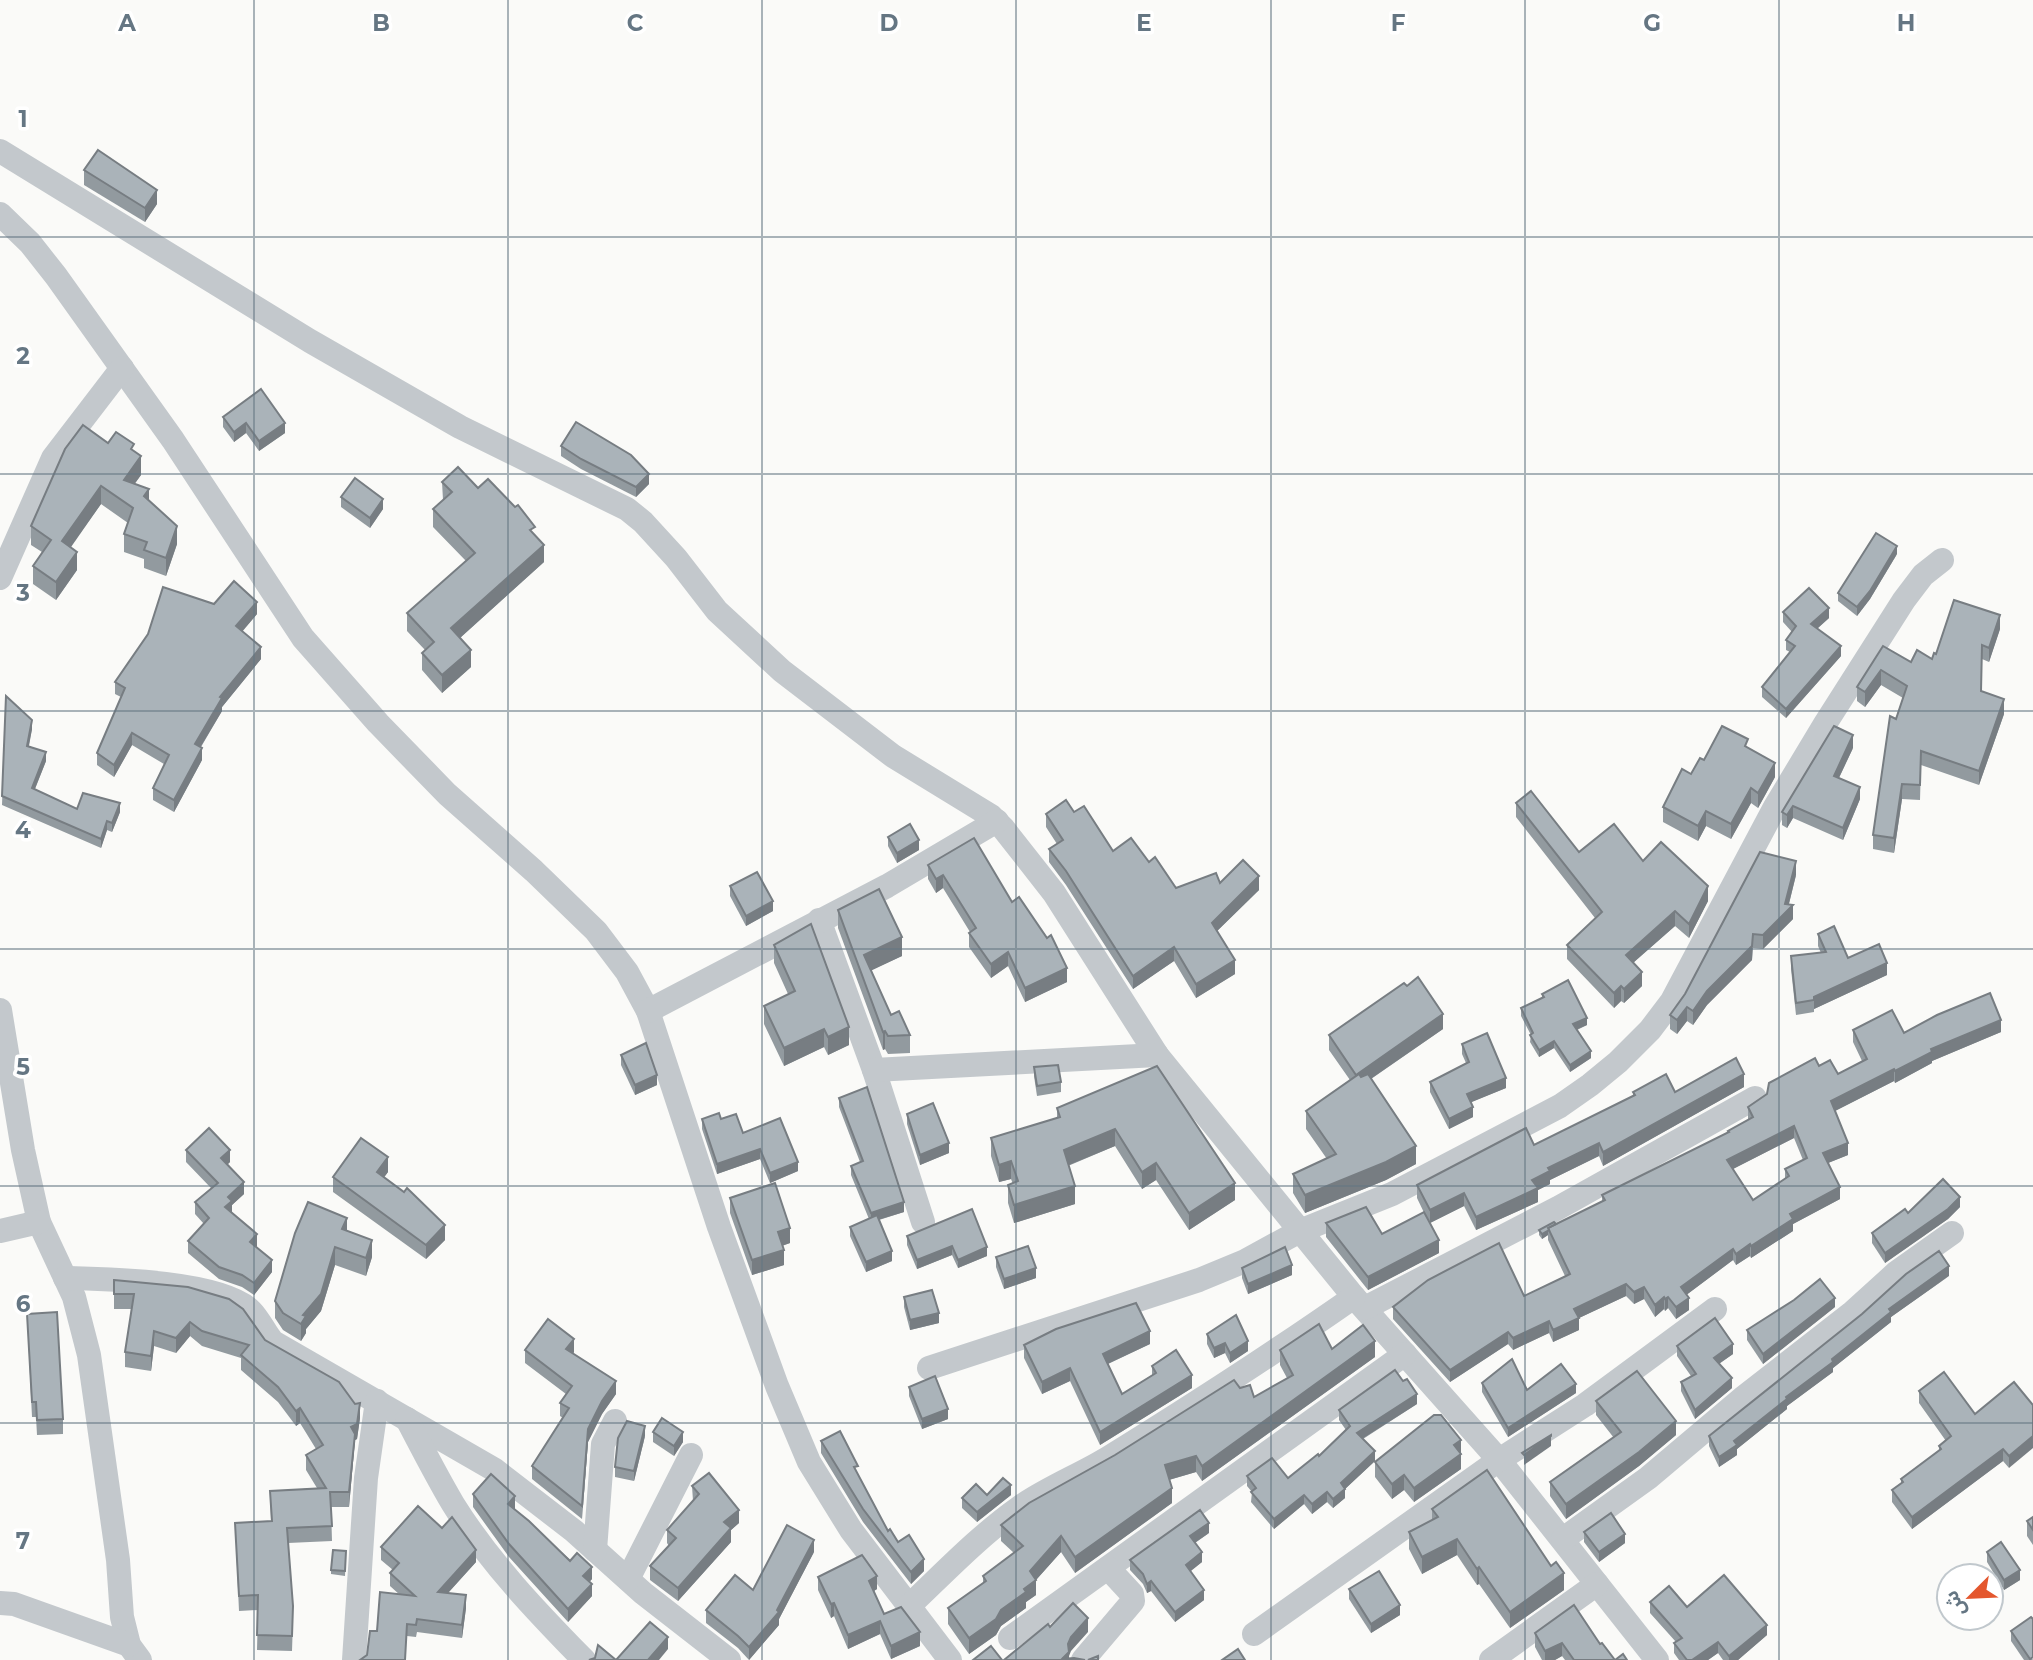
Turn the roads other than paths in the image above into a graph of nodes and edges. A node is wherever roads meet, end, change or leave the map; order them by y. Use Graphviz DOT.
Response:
graph roads {
  1 [pos="0,151"];
  2 [pos="0,214"];
  3 [pos="122,368"];
  4 [pos="1942,560"];
  5 [pos="0,578"];
  6 [pos="997,821"];
  7 [pos="820,920"];
  8 [pos="0,1010"];
  9 [pos="648,1011"];
  10 [pos="1157,1055"];
  11 [pos="874,1070"];
  12 [pos="1755,1098"];
  13 [pos="39,1222"];
  14 [pos="923,1222"];
  15 [pos="0,1230"];
  16 [pos="1300,1231"];
  17 [pos="1952,1233"];
  18 [pos="65,1278"];
  19 [pos="1360,1302"];
  20 [pos="1716,1309"];
  21 [pos="1405,1354"];
  22 [pos="929,1368"];
  23 [pos="377,1401"];
  24 [pos="406,1417"];
  25 [pos="615,1421"];
  26 [pos="691,1455"];
  27 [pos="1499,1460"];
  28 [pos="1563,1539"];
  29 [pos="595,1550"];
  30 [pos="1108,1568"];
  31 [pos="628,1579"];
  32 [pos="1597,1584"];
  33 [pos="0,1603"];
  34 [pos="908,1606"];
  35 [pos="1254,1634"];
  36 [pos="1010,1638"];
  37 [pos="134,1653"];
  38 [pos="354,1660"];
  39 [pos="584,1660"];
  40 [pos="729,1660"];
  41 [pos="950,1660"];
  42 [pos="1083,1660"];
  43 [pos="1492,1660"];
  44 [pos="1657,1660"];
  1 -- 6 [label="street"];
  2 -- 3 [label="street"];
  3 -- 5 [label="street"];
  3 -- 9 [label="street"];
  4 -- 16 [label="street"];
  6 -- 7 [label="street"];
  6 -- 10 [label="street"];
  7 -- 9 [label="street"];
  7 -- 11 [label="street"];
  8 -- 13 [label="street"];
  9 -- 34 [label="street"];
  10 -- 11 [label="street"];
  10 -- 16 [label="street"];
  11 -- 14 [label="street"];
  12 -- 19 [label="street"];
  13 -- 15 [label="street"];
  13 -- 18 [label="street"];
  16 -- 19 [label="street"];
  16 -- 22 [label="street"];
  17 -- 28 [label="street"];
  18 -- 23 [label="street"];
  18 -- 37 [label="street"];
  19 -- 21 [label="street"];
  19 -- 34 [label="street"];
  20 -- 27 [label="street"];
  21 -- 27 [label="street"];
  21 -- 30 [label="street"];
  23 -- 24 [label="street"];
  23 -- 38 [label="street"];
  24 -- 29 [label="street"];
  24 -- 39 [label="street"];
  25 -- 29 [label="street"];
  26 -- 31 [label="street"];
  27 -- 28 [label="street"];
  27 -- 35 [label="street"];
  28 -- 32 [label="street"];
  29 -- 31 [label="street"];
  30 -- 36 [label="street"];
  30 -- 42 [label="street"];
  31 -- 40 [label="street"];
  32 -- 43 [label="street"];
  32 -- 44 [label="street"];
  33 -- 37 [label="street"];
  34 -- 41 [label="street"];
}
